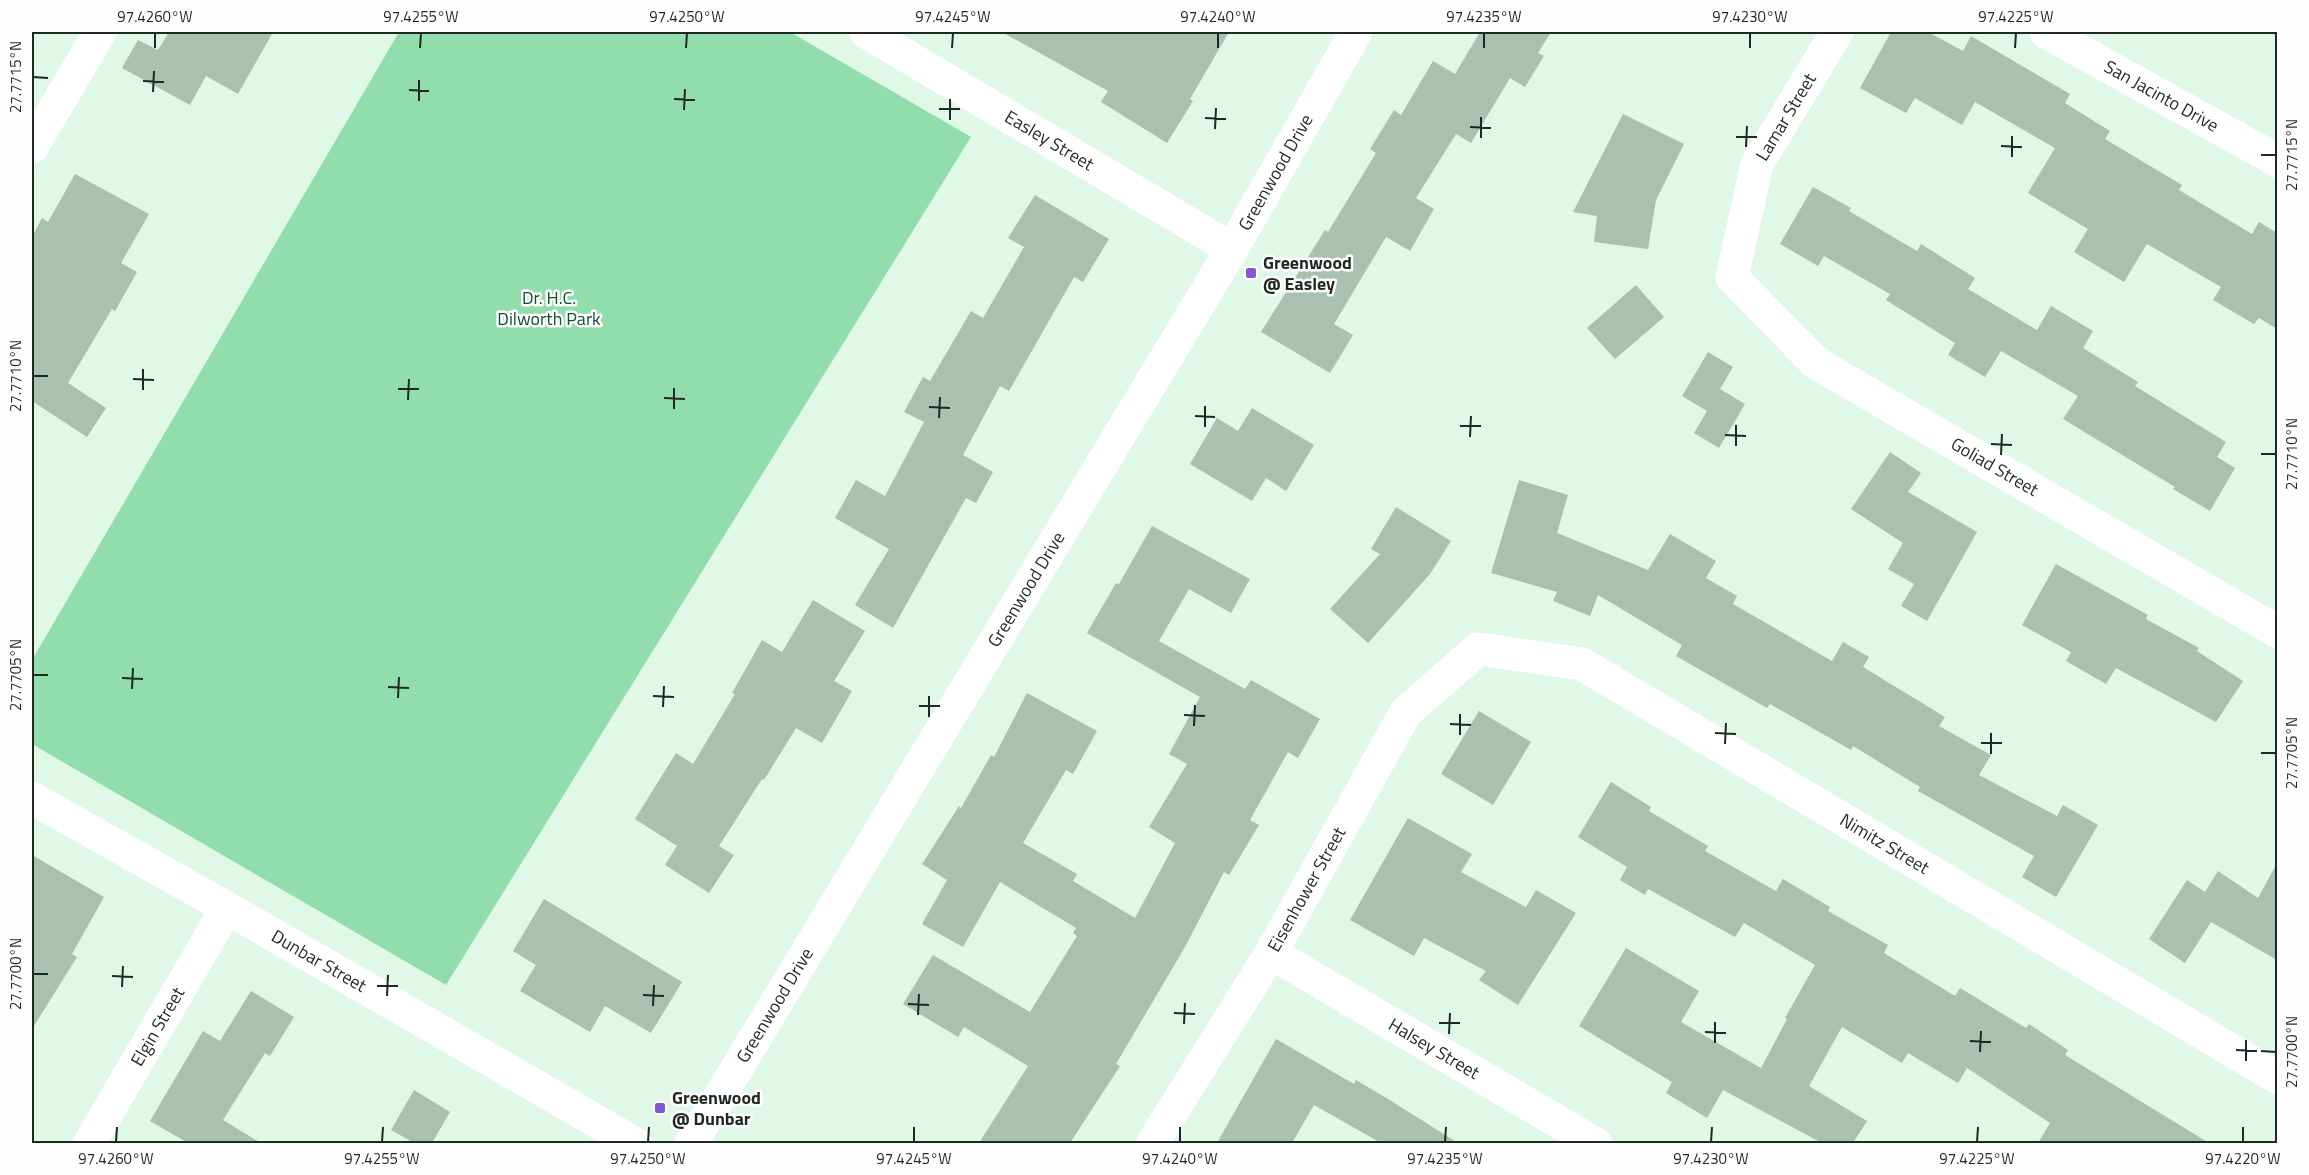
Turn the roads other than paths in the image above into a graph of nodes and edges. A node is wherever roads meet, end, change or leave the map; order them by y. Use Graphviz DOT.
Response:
graph roads {
  1 [pos="100,32"];
  2 [pos="866,32"];
  3 [pos="1356,32"];
  4 [pos="1837,32"];
  5 [pos="2046,32"];
  6 [pos="32,147"];
  7 [pos="2277,161"];
  8 [pos="1232,249"];
  9 [pos="1732,277"];
  10 [pos="2277,633"];
  11 [pos="1478,649"];
  12 [pos="32,798"];
  13 [pos="227,908"];
  14 [pos="1271,953"];
  15 [pos="2277,1078"];
  16 [pos="89,1143"];
  17 [pos="636,1143"];
  18 [pos="691,1143"];
  19 [pos="1152,1143"];
  20 [pos="1596,1143"];
  1 -- 6 [label="street"];
  2 -- 8 [label="street, Easley Street"];
  3 -- 8 [label="street, Greenwood Drive"];
  4 -- 9 [label="street, Lamar Street"];
  5 -- 7 [label="street, San Jacinto Drive"];
  8 -- 18 [label="street, Greenwood Drive"];
  9 -- 10 [label="street, Goliad Street"];
  11 -- 14 [label="street, Eisenhower Street"];
  11 -- 15 [label="street, Nimitz Street"];
  12 -- 13 [label="street, Dunbar Street"];
  13 -- 16 [label="street, Elgin Street"];
  13 -- 17 [label="street, Dunbar Street"];
  14 -- 19 [label="street, Eisenhower Street"];
  14 -- 20 [label="street, Halsey Street"];
}
